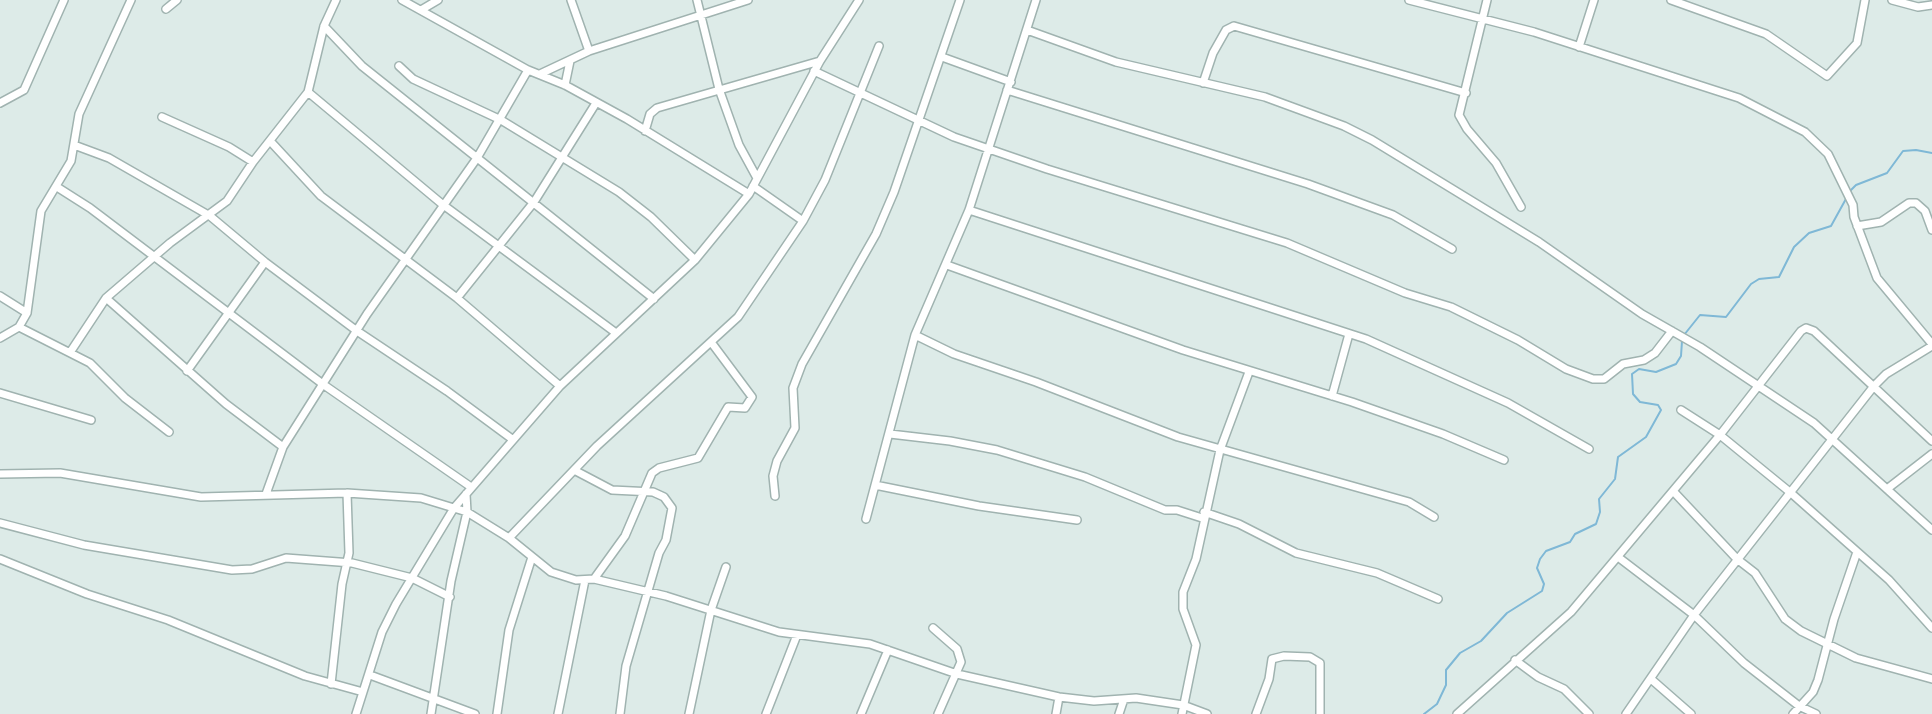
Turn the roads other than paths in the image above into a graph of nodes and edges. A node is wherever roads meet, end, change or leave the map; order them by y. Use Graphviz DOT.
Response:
graph roads {
  1 [pos="64,0"];
  2 [pos="131,0"];
  3 [pos="177,0"];
  4 [pos="336,0"];
  5 [pos="402,0"];
  6 [pos="438,0"];
  7 [pos="571,0"];
  8 [pos="697,0"];
  9 [pos="748,0"];
  10 [pos="859,0"];
  11 [pos="960,0"];
  12 [pos="1036,0"];
  13 [pos="1409,0"];
  14 [pos="1487,0"];
  15 [pos="1594,0"];
  16 [pos="1671,0"];
  17 [pos="1865,0"];
  18 [pos="1892,0"];
  19 [pos="1932,5"];
  20 [pos="166,9"];
  21 [pos="421,10"];
  22 [pos="700,16"];
  23 [pos="1483,18"];
  24 [pos="324,26"];
  25 [pos="1027,30"];
  26 [pos="879,46"];
  27 [pos="1579,47"];
  28 [pos="589,51"];
  29 [pos="942,57"];
  30 [pos="570,61"];
  31 [pos="820,61"];
  32 [pos="399,66"];
  33 [pos="528,70"];
  34 [pos="814,71"];
  35 [pos="540,74"];
  36 [pos="1203,83"];
  37 [pos="565,85"];
  38 [pos="1009,86"];
  39 [pos="719,89"];
  40 [pos="308,92"];
  41 [pos="1466,93"];
  42 [pos="860,95"];
  43 [pos="0,103"];
  44 [pos="596,103"];
  45 [pos="162,117"];
  46 [pos="501,120"];
  47 [pos="917,121"];
  48 [pos="645,131"];
  49 [pos="271,142"];
  50 [pos="74,145"];
  51 [pos="990,149"];
  52 [pos="565,157"];
  53 [pos="477,158"];
  54 [pos="253,162"];
  55 [pos="757,177"];
  56 [pos="57,187"];
  57 [pos="751,190"];
  58 [pos="534,202"];
  59 [pos="442,204"];
  60 [pos="1521,207"];
  61 [pos="969,210"];
  62 [pos="210,216"];
  63 [pos="803,221"];
  64 [pos="1857,226"];
  65 [pos="1932,230"];
  66 [pos="497,245"];
  67 [pos="1452,248"];
  68 [pos="155,256"];
  69 [pos="695,260"];
  70 [pos="406,261"];
  71 [pos="265,262"];
  72 [pos="947,265"];
  73 [pos="0,296"];
  74 [pos="106,298"];
  75 [pos="457,298"];
  76 [pos="654,299"];
  77 [pos="229,312"];
  78 [pos="27,313"];
  79 [pos="19,327"];
  80 [pos="357,331"];
  81 [pos="1672,331"];
  82 [pos="616,333"];
  83 [pos="1349,334"];
  84 [pos="915,335"];
  85 [pos="0,338"];
  86 [pos="711,342"];
  87 [pos="1932,345"];
  88 [pos="71,351"];
  89 [pos="187,371"];
  90 [pos="1250,372"];
  91 [pos="1756,384"];
  92 [pos="324,385"];
  93 [pos="560,386"];
  94 [pos="1874,386"];
  95 [pos="0,393"];
  96 [pos="1332,396"];
  97 [pos="1681,410"];
  98 [pos="92,420"];
  99 [pos="169,432"];
  100 [pos="890,435"];
  101 [pos="1720,435"];
  102 [pos="512,439"];
  103 [pos="1932,441"];
  104 [pos="1832,442"];
  105 [pos="283,447"];
  106 [pos="1589,449"];
  107 [pos="1220,450"];
  108 [pos="1932,454"];
  109 [pos="1504,460"];
  110 [pos="574,470"];
  111 [pos="0,474"];
  112 [pos="875,485"];
  113 [pos="1887,489"];
  114 [pos="468,490"];
  115 [pos="643,490"];
  116 [pos="1673,491"];
  117 [pos="347,493"];
  118 [pos="1791,493"];
  119 [pos="267,494"];
  120 [pos="775,496"];
  121 [pos="454,508"];
  122 [pos="467,512"];
  123 [pos="1203,515"];
  124 [pos="1434,517"];
  125 [pos="866,519"];
  126 [pos="1077,520"];
  127 [pos="0,523"];
  128 [pos="1932,530"];
  129 [pos="509,538"];
  130 [pos="1857,552"];
  131 [pos="1618,556"];
  132 [pos="532,557"];
  133 [pos="0,559"];
  134 [pos="1737,559"];
  135 [pos="347,562"];
  136 [pos="726,567"];
  137 [pos="412,578"];
  138 [pos="594,579"];
  139 [pos="585,580"];
  140 [pos="647,592"];
  141 [pos="450,597"];
  142 [pos="1438,599"];
  143 [pos="711,610"];
  144 [pos="1694,615"];
  145 [pos="933,628"];
  146 [pos="1932,628"];
  147 [pos="797,635"];
  148 [pos="1828,644"];
  149 [pos="888,650"];
  150 [pos="1515,660"];
  151 [pos="957,674"];
  152 [pos="370,675"];
  153 [pos="1651,678"];
  154 [pos="1932,680"];
  155 [pos="331,684"];
  156 [pos="363,692"];
  157 [pos="1059,697"];
  158 [pos="1124,699"];
  159 [pos="433,701"];
  160 [pos="1799,706"];
  161 [pos="1183,710"];
  162 [pos="356,714"];
  163 [pos="431,714"];
  164 [pos="475,714"];
  165 [pos="497,714"];
  166 [pos="558,714"];
  167 [pos="620,714"];
  168 [pos="690,714"];
  169 [pos="766,714"];
  170 [pos="861,714"];
  171 [pos="938,714"];
  172 [pos="1056,714"];
  173 [pos="1119,714"];
  174 [pos="1207,714"];
  175 [pos="1256,714"];
  176 [pos="1320,714"];
  177 [pos="1457,714"];
  178 [pos="1589,714"];
  179 [pos="1626,714"];
  180 [pos="1691,714"];
  181 [pos="1793,714"];
  182 [pos="1816,714"];
  1 -- 43 [label="street"];
  2 -- 50 [label="street"];
  3 -- 20 [label="street"];
  4 -- 24 [label="street"];
  5 -- 21 [label="street"];
  6 -- 21 [label="street"];
  7 -- 28 [label="street"];
  8 -- 22 [label="street"];
  9 -- 22 [label="street"];
  10 -- 31 [label="street"];
  11 -- 29 [label="street"];
  12 -- 25 [label="street"];
  13 -- 23 [label="street"];
  14 -- 23 [label="street"];
  15 -- 27 [label="street"];
  16 -- 17 [label="street"];
  18 -- 19 [label="street"];
  21 -- 33 [label="street"];
  22 -- 28 [label="street"];
  22 -- 39 [label="street"];
  23 -- 27 [label="street"];
  23 -- 41 [label="street"];
  24 -- 40 [label="street"];
  24 -- 53 [label="street"];
  25 -- 36 [label="street"];
  25 -- 38 [label="street"];
  26 -- 42 [label="street"];
  27 -- 64 [label="street"];
  28 -- 30 [label="street"];
  29 -- 38 [label="street"];
  29 -- 47 [label="street"];
  30 -- 35 [label="street"];
  30 -- 37 [label="street"];
  31 -- 34 [label="street"];
  31 -- 39 [label="street"];
  32 -- 46 [label="street"];
  33 -- 35 [label="street"];
  33 -- 46 [label="street"];
  34 -- 42 [label="street"];
  34 -- 55 [label="street"];
  35 -- 37 [label="street"];
  36 -- 41 [label="street"];
  36 -- 81 [label="street"];
  37 -- 44 [label="street"];
  38 -- 51 [label="street"];
  38 -- 67 [label="street"];
  39 -- 48 [label="street"];
  39 -- 55 [label="street"];
  40 -- 49 [label="street"];
  40 -- 59 [label="street"];
  41 -- 60 [label="street"];
  42 -- 47 [label="street"];
  42 -- 63 [label="street"];
  44 -- 48 [label="street"];
  44 -- 52 [label="street"];
  45 -- 54 [label="street"];
  46 -- 52 [label="street"];
  46 -- 53 [label="street"];
  47 -- 51 [label="street"];
  47 -- 120 [label="street"];
  48 -- 57 [label="street"];
  49 -- 54 [label="street"];
  49 -- 70 [label="street"];
  50 -- 56 [label="street"];
  50 -- 62 [label="street"];
  51 -- 61 [label="street"];
  51 -- 81 [label="street"];
  52 -- 58 [label="street"];
  52 -- 69 [label="street"];
  53 -- 58 [label="street"];
  53 -- 59 [label="street"];
  54 -- 62 [label="street"];
  55 -- 57 [label="street"];
  56 -- 68 [label="street"];
  56 -- 78 [label="street"];
  57 -- 63 [label="street"];
  57 -- 69 [label="street"];
  58 -- 66 [label="street"];
  58 -- 76 [label="street"];
  59 -- 66 [label="street"];
  59 -- 70 [label="street"];
  61 -- 72 [label="street"];
  61 -- 83 [label="street"];
  62 -- 68 [label="street"];
  62 -- 71 [label="street"];
  63 -- 86 [label="street"];
  64 -- 65 [label="street"];
  64 -- 87 [label="street"];
  66 -- 75 [label="street"];
  66 -- 82 [label="street"];
  68 -- 74 [label="street"];
  68 -- 77 [label="street"];
  69 -- 76 [label="street"];
  70 -- 75 [label="street"];
  70 -- 80 [label="street"];
  71 -- 77 [label="street"];
  71 -- 80 [label="street"];
  72 -- 84 [label="street"];
  72 -- 90 [label="street"];
  73 -- 78 [label="street"];
  74 -- 88 [label="street"];
  74 -- 89 [label="street"];
  75 -- 93 [label="street"];
  76 -- 82 [label="street"];
  77 -- 89 [label="street"];
  77 -- 92 [label="street"];
  78 -- 79 [label="street"];
  79 -- 85 [label="street"];
  79 -- 88 [label="street"];
  80 -- 92 [label="street"];
  80 -- 102 [label="street"];
  81 -- 91 [label="street"];
  82 -- 93 [label="street"];
  83 -- 96 [label="street"];
  83 -- 106 [label="street"];
  84 -- 100 [label="street"];
  84 -- 107 [label="street"];
  86 -- 110 [label="street"];
  86 -- 115 [label="street"];
  87 -- 94 [label="street"];
  88 -- 99 [label="street"];
  89 -- 105 [label="street"];
  90 -- 96 [label="street"];
  90 -- 107 [label="street"];
  91 -- 94 [label="street"];
  91 -- 101 [label="street"];
  91 -- 104 [label="street"];
  92 -- 105 [label="street"];
  92 -- 114 [label="street"];
  93 -- 102 [label="street"];
  94 -- 103 [label="street"];
  94 -- 104 [label="street"];
  95 -- 98 [label="street"];
  96 -- 109 [label="street"];
  97 -- 101 [label="street"];
  100 -- 112 [label="street"];
  100 -- 123 [label="street"];
  101 -- 116 [label="street"];
  101 -- 118 [label="street"];
  102 -- 114 [label="street"];
  104 -- 113 [label="street"];
  104 -- 118 [label="street"];
  105 -- 119 [label="street"];
  107 -- 123 [label="street"];
  107 -- 124 [label="street"];
  108 -- 113 [label="street"];
  110 -- 115 [label="street"];
  110 -- 129 [label="street"];
  111 -- 119 [label="street"];
  112 -- 125 [label="street"];
  112 -- 126 [label="street"];
  113 -- 128 [label="street"];
  114 -- 121 [label="street"];
  114 -- 122 [label="street"];
  115 -- 138 [label="street"];
  115 -- 140 [label="street"];
  116 -- 131 [label="street"];
  116 -- 134 [label="street"];
  117 -- 119 [label="street"];
  117 -- 121 [label="street"];
  117 -- 135 [label="street"];
  118 -- 130 [label="street"];
  118 -- 134 [label="street"];
  121 -- 122 [label="street"];
  121 -- 137 [label="street"];
  122 -- 129 [label="street"];
  122 -- 141 [label="street"];
  123 -- 142 [label="street"];
  123 -- 161 [label="street"];
  127 -- 135 [label="street"];
  129 -- 132 [label="street"];
  130 -- 146 [label="street"];
  130 -- 148 [label="street"];
  131 -- 144 [label="street"];
  131 -- 150 [label="street"];
  132 -- 139 [label="street"];
  132 -- 165 [label="street"];
  133 -- 155 [label="street"];
  134 -- 144 [label="street"];
  134 -- 148 [label="street"];
  135 -- 137 [label="street"];
  135 -- 155 [label="street"];
  136 -- 143 [label="street"];
  137 -- 141 [label="street"];
  137 -- 152 [label="street"];
  138 -- 139 [label="street"];
  138 -- 140 [label="street"];
  139 -- 166 [label="street"];
  140 -- 143 [label="street"];
  140 -- 167 [label="street"];
  141 -- 159 [label="street"];
  143 -- 147 [label="street"];
  143 -- 168 [label="street"];
  144 -- 153 [label="street"];
  144 -- 160 [label="street"];
  145 -- 151 [label="street"];
  147 -- 149 [label="street"];
  147 -- 169 [label="street"];
  148 -- 154 [label="street"];
  148 -- 160 [label="street"];
  149 -- 151 [label="street"];
  149 -- 170 [label="street"];
  150 -- 177 [label="street"];
  150 -- 178 [label="street"];
  151 -- 157 [label="street"];
  151 -- 171 [label="street"];
  152 -- 156 [label="street"];
  152 -- 159 [label="street"];
  153 -- 179 [label="street"];
  153 -- 180 [label="street"];
  155 -- 156 [label="street"];
  156 -- 162 [label="street"];
  157 -- 158 [label="street"];
  157 -- 172 [label="street"];
  158 -- 161 [label="street"];
  158 -- 173 [label="street"];
  159 -- 163 [label="street"];
  159 -- 164 [label="street"];
  160 -- 181 [label="street"];
  160 -- 182 [label="street"];
  161 -- 174 [label="street"];
  175 -- 176 [label="street"];
}
